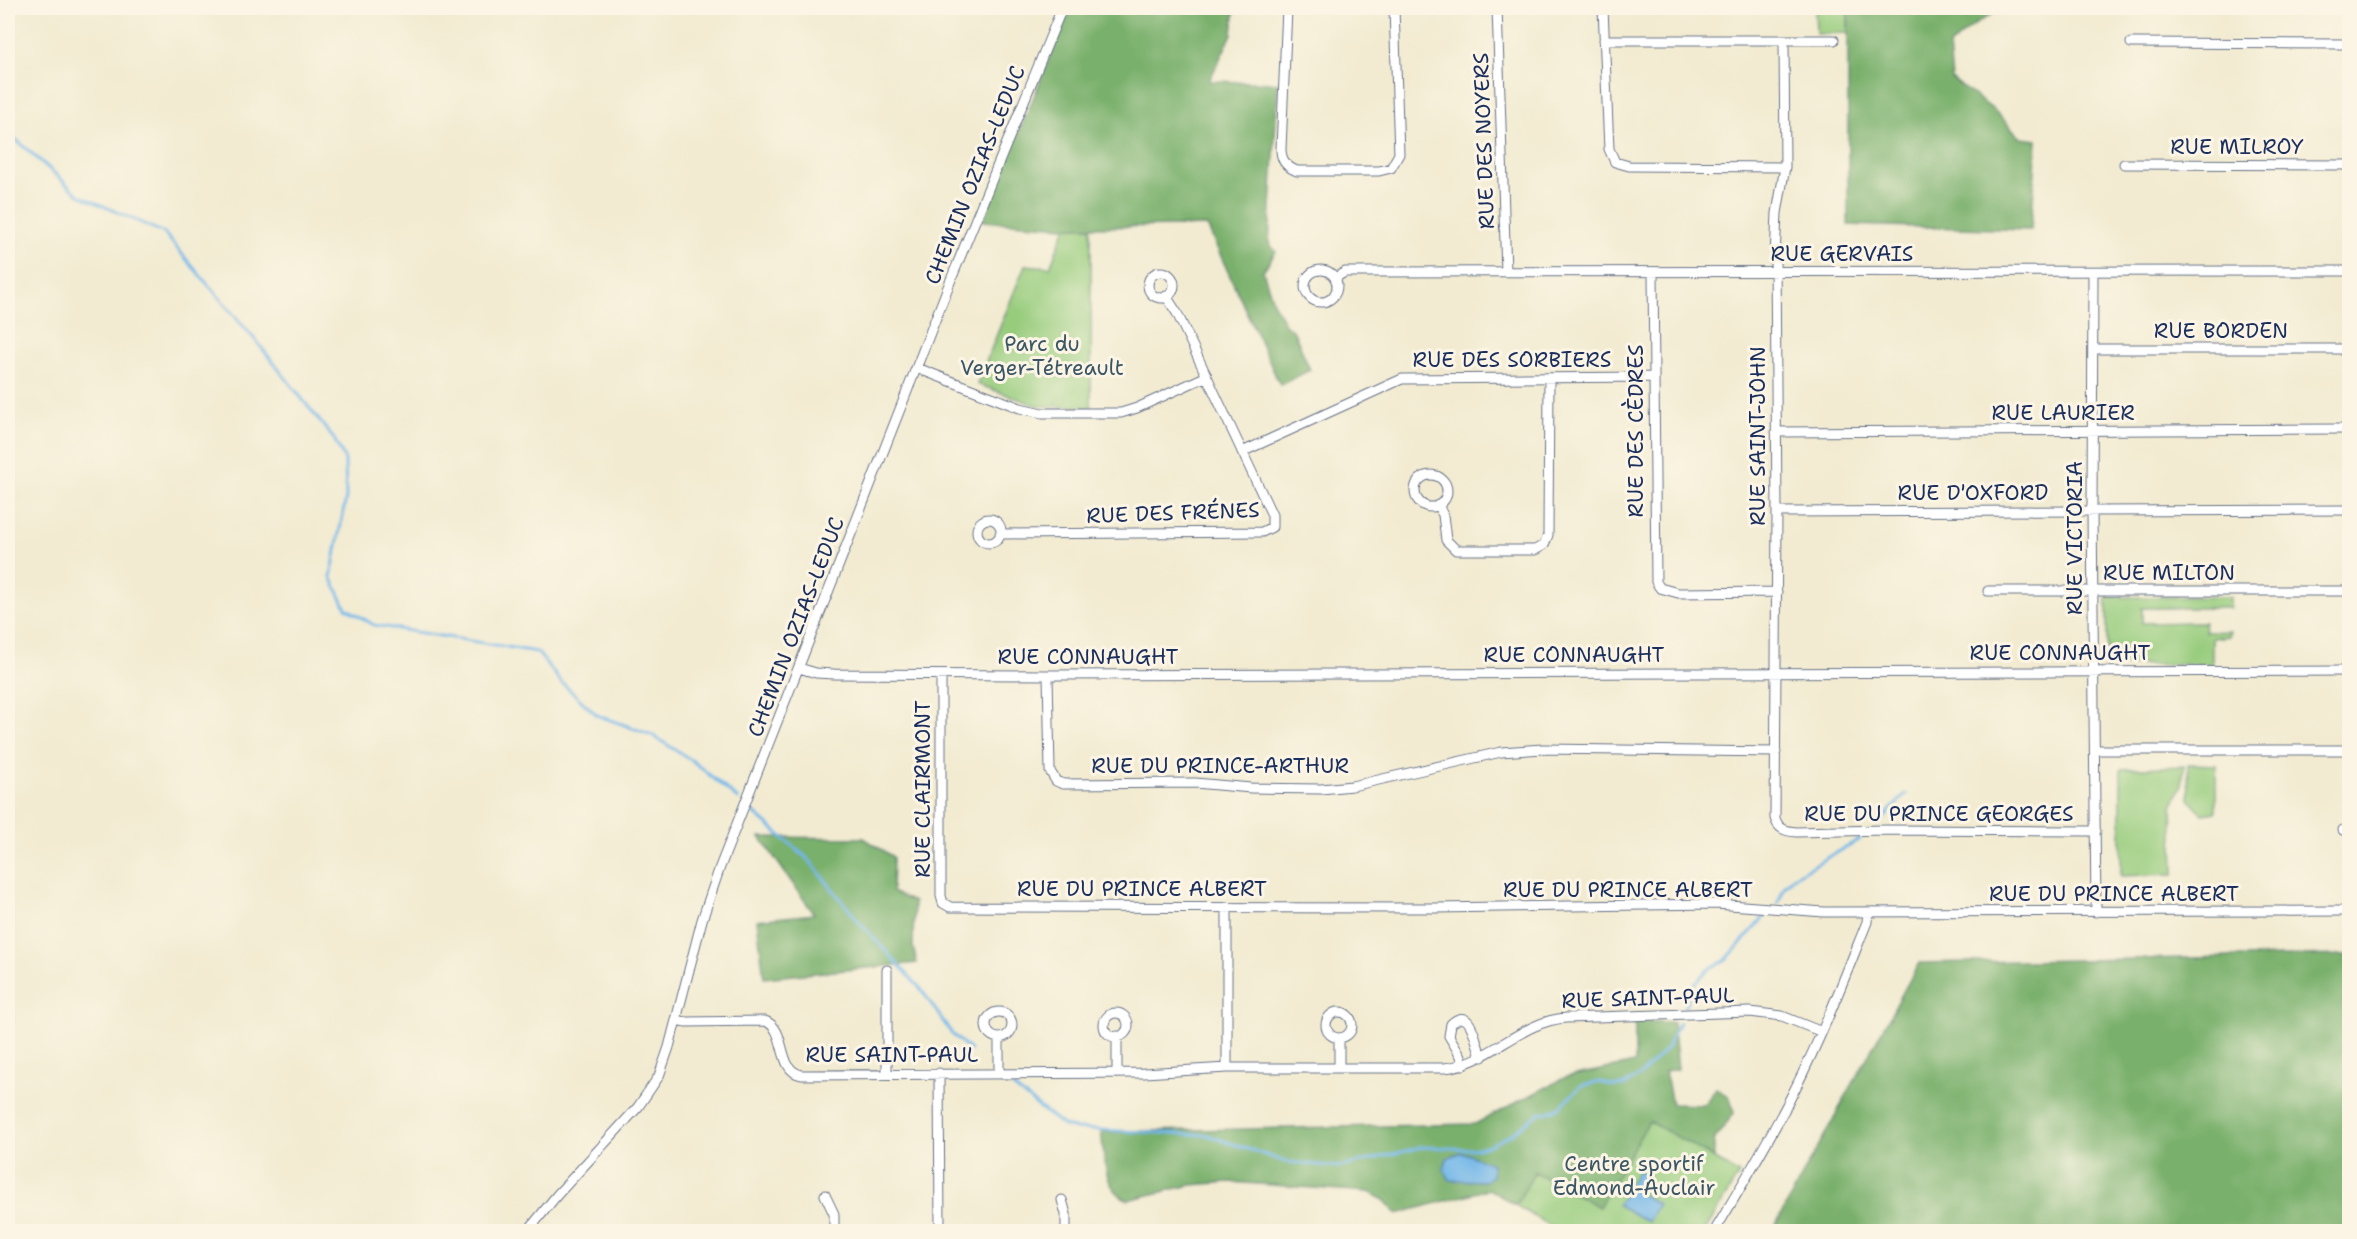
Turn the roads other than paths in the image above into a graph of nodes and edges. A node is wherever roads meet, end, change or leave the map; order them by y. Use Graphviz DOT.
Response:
graph roads {
  1 [pos="1062,8"];
  2 [pos="1287,8"];
  3 [pos="1394,8"];
  4 [pos="1497,8"];
  5 [pos="1603,8"];
  6 [pos="1604,40"];
  7 [pos="1784,40"];
  8 [pos="1834,40"];
  9 [pos="2132,43"];
  10 [pos="2349,44"];
  11 [pos="2124,164"];
  12 [pos="2349,165"];
  13 [pos="1785,167"];
  14 [pos="2349,271"];
  15 [pos="1506,272"];
  16 [pos="1653,272"];
  17 [pos="1775,272"];
  18 [pos="2093,272"];
  19 [pos="1335,278"];
  20 [pos="1167,296"];
  21 [pos="2093,349"];
  22 [pos="2349,350"];
  23 [pos="917,368"];
  24 [pos="1207,376"];
  25 [pos="1654,377"];
  26 [pos="1549,378"];
  27 [pos="2349,429"];
  28 [pos="2092,431"];
  29 [pos="1776,432"];
  30 [pos="1242,452"];
  31 [pos="1438,505"];
  32 [pos="2092,510"];
  33 [pos="2349,510"];
  34 [pos="1777,512"];
  35 [pos="1000,534"];
  36 [pos="1989,591"];
  37 [pos="2093,591"];
  38 [pos="2349,591"];
  39 [pos="1777,592"];
  40 [pos="799,668"];
  41 [pos="2094,670"];
  42 [pos="2349,670"];
  43 [pos="1776,672"];
  44 [pos="941,675"];
  45 [pos="1048,675"];
  46 [pos="2095,750"];
  47 [pos="2349,750"];
  48 [pos="1776,752"];
  49 [pos="1781,830"];
  50 [pos="2097,831"];
  51 [pos="943,903"];
  52 [pos="1227,908"];
  53 [pos="2349,911"];
  54 [pos="1868,912"];
  55 [pos="2096,912"];
  56 [pos="887,970"];
  57 [pos="675,1020"];
  58 [pos="1822,1032"];
  59 [pos="1117,1036"];
  60 [pos="999,1038"];
  61 [pos="1339,1038"];
  62 [pos="1482,1057"];
  63 [pos="1463,1065"];
  64 [pos="1227,1068"];
  65 [pos="1339,1068"];
  66 [pos="939,1073"];
  67 [pos="999,1073"];
  68 [pos="1117,1073"];
  69 [pos="887,1074"];
  70 [pos="825,1195"];
  71 [pos="1062,1200"];
  72 [pos="527,1232"];
  73 [pos="834,1232"];
  74 [pos="940,1232"];
  75 [pos="1066,1232"];
  76 [pos="1714,1232"];
  1 -- 23 [label="street, CHEMIN OZIAS-LEDUC"];
  2 -- 3 [label="street"];
  4 -- 15 [label="street, RUE DES NOYERS"];
  5 -- 6 [label="street"];
  6 -- 7 [label="street"];
  6 -- 13 [label="street"];
  7 -- 8 [label="street"];
  7 -- 13 [label="street, RUE SAINT-JOHN"];
  9 -- 10 [label="street"];
  11 -- 12 [label="street, RUE MILROY"];
  13 -- 17 [label="street, RUE SAINT-JOHN"];
  14 -- 18 [label="street, RUE GERVAIS"];
  15 -- 16 [label="street, RUE GERVAIS"];
  15 -- 19 [label="street, RUE GERVAIS"];
  16 -- 17 [label="street, RUE GERVAIS"];
  16 -- 25 [label="street, RUE DES CÈDRES"];
  17 -- 18 [label="street, RUE GERVAIS"];
  17 -- 29 [label="street, RUE SAINT-JOHN"];
  18 -- 21 [label="street, RUE VICTORIA"];
  20 -- 24 [label="street, RUE DES FRÉNES"];
  21 -- 22 [label="street, RUE BORDEN"];
  21 -- 28 [label="street, RUE VICTORIA"];
  23 -- 24 [label="street"];
  23 -- 40 [label="street, CHEMIN OZIAS-LEDUC"];
  24 -- 30 [label="street, RUE DES FRÉNES"];
  25 -- 26 [label="street, RUE DES SORBIERS"];
  25 -- 39 [label="street, RUE DES CÈDRES"];
  26 -- 30 [label="street, RUE DES SORBIERS"];
  26 -- 31 [label="street"];
  27 -- 28 [label="street, RUE LAURIER"];
  28 -- 29 [label="street, RUE LAURIER"];
  28 -- 32 [label="street, RUE VICTORIA"];
  29 -- 34 [label="street, RUE SAINT-JOHN"];
  30 -- 35 [label="street, RUE DES FRÉNES"];
  32 -- 33 [label="street, RUE D'OXFORD"];
  32 -- 34 [label="street, RUE D'OXFORD"];
  32 -- 37 [label="street, RUE VICTORIA"];
  34 -- 39 [label="street, RUE SAINT-JOHN"];
  36 -- 37 [label="street, RUE MILTON"];
  37 -- 38 [label="street, RUE MILTON"];
  37 -- 41 [label="street, RUE VICTORIA"];
  39 -- 43 [label="street, RUE SAINT-JOHN"];
  40 -- 44 [label="street, RUE CONNAUGHT"];
  40 -- 57 [label="street, CHEMIN OZIAS-LEDUC"];
  41 -- 42 [label="street, RUE CONNAUGHT"];
  41 -- 43 [label="street, RUE CONNAUGHT"];
  41 -- 46 [label="street, RUE VICTORIA"];
  43 -- 45 [label="street, RUE CONNAUGHT"];
  43 -- 48 [label="street, RUE SAINT-JOHN"];
  44 -- 45 [label="street, RUE CONNAUGHT"];
  44 -- 51 [label="street, RUE CLAIRMONT"];
  45 -- 48 [label="street, RUE DU PRINCE-ARTHUR"];
  46 -- 47 [label="street"];
  46 -- 50 [label="street, RUE VICTORIA"];
  48 -- 49 [label="street, RUE SAINT-JOHN"];
  49 -- 50 [label="street, RUE DU PRINCE GEORGES"];
  50 -- 55 [label="street, RUE VICTORIA"];
  51 -- 52 [label="street, RUE DU PRINCE ALBERT"];
  52 -- 54 [label="street, RUE DU PRINCE ALBERT"];
  52 -- 64 [label="street"];
  53 -- 55 [label="street, RUE DU PRINCE ALBERT"];
  54 -- 55 [label="street, RUE DU PRINCE ALBERT"];
  54 -- 58 [label="street"];
  56 -- 69 [label="street"];
  57 -- 69 [label="street, RUE SAINT-PAUL"];
  57 -- 72 [label="street, CHEMIN OZIAS-LEDUC"];
  58 -- 62 [label="street, RUE SAINT-PAUL"];
  58 -- 76 [label="street"];
  59 -- 68 [label="street"];
  60 -- 67 [label="street, RUE SAINT-PAUL"];
  61 -- 65 [label="street"];
  62 -- 63 [label="street, RUE SAINT-PAUL"];
  62 -- 63 [label="street"];
  63 -- 65 [label="street, RUE SAINT-PAUL"];
  64 -- 65 [label="street, RUE SAINT-PAUL"];
  64 -- 68 [label="street, RUE SAINT-PAUL"];
  66 -- 67 [label="street, RUE SAINT-PAUL"];
  66 -- 69 [label="street, RUE SAINT-PAUL"];
  66 -- 74 [label="street"];
  67 -- 68 [label="street, RUE SAINT-PAUL"];
  70 -- 73 [label="street"];
  71 -- 75 [label="street"];
}
